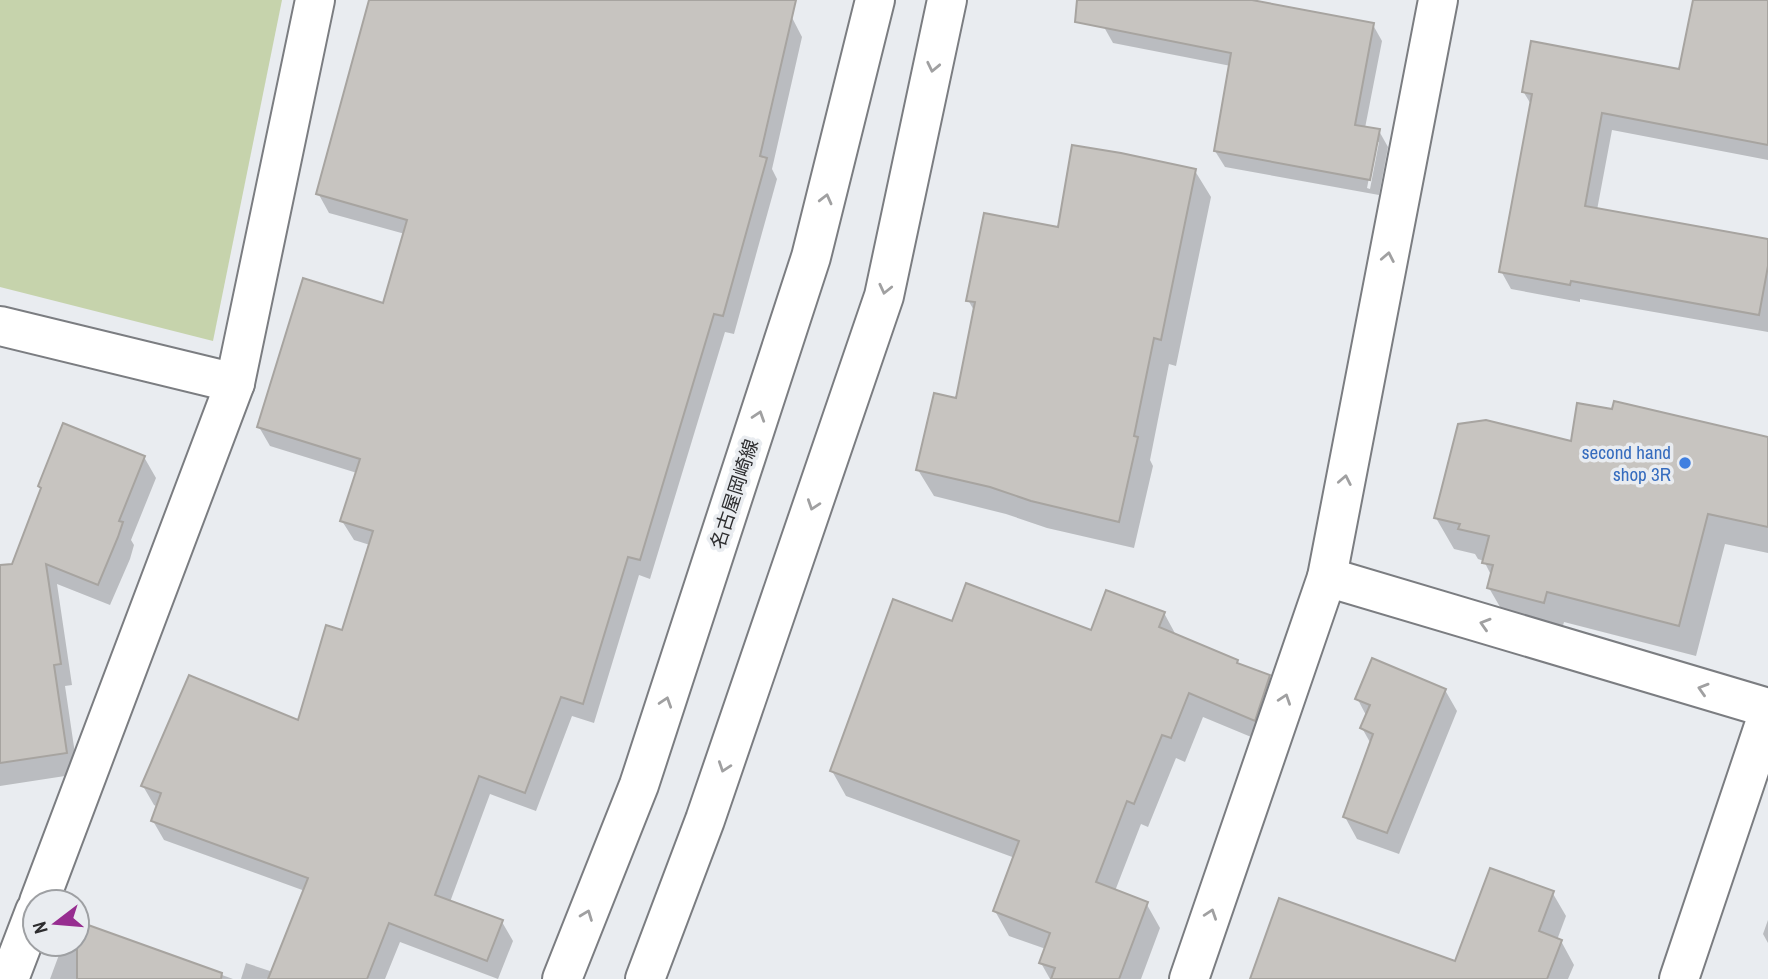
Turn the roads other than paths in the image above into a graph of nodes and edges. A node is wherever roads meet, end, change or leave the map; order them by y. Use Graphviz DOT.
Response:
graph roads {
  1 [pos="315,0"];
  2 [pos="875,0"];
  3 [pos="947,0"];
  4 [pos="1438,0"];
  5 [pos="0,326"];
  6 [pos="235,383"];
  7 [pos="1327,577"];
  8 [pos="1768,708"];
  9 [pos="1768,714"];
  10 [pos="43,888"];
  11 [pos="21,948"];
  12 [pos="9,979"];
  13 [pos="562,979"];
  14 [pos="645,979"];
  15 [pos="1189,979"];
  16 [pos="1679,979"];
  1 -- 6 [label="street"];
  13 -- 2 [label="street, 名古屋岡崎線, one-way"];
  3 -- 14 [label="street, one-way"];
  7 -- 4 [label="street, one-way"];
  5 -- 6 [label="street"];
  6 -- 10 [label="street"];
  8 -- 7 [label="street, one-way"];
  15 -- 7 [label="street, one-way"];
  9 -- 16 [label="street"];
  11 -- 12 [label="street"];
}
